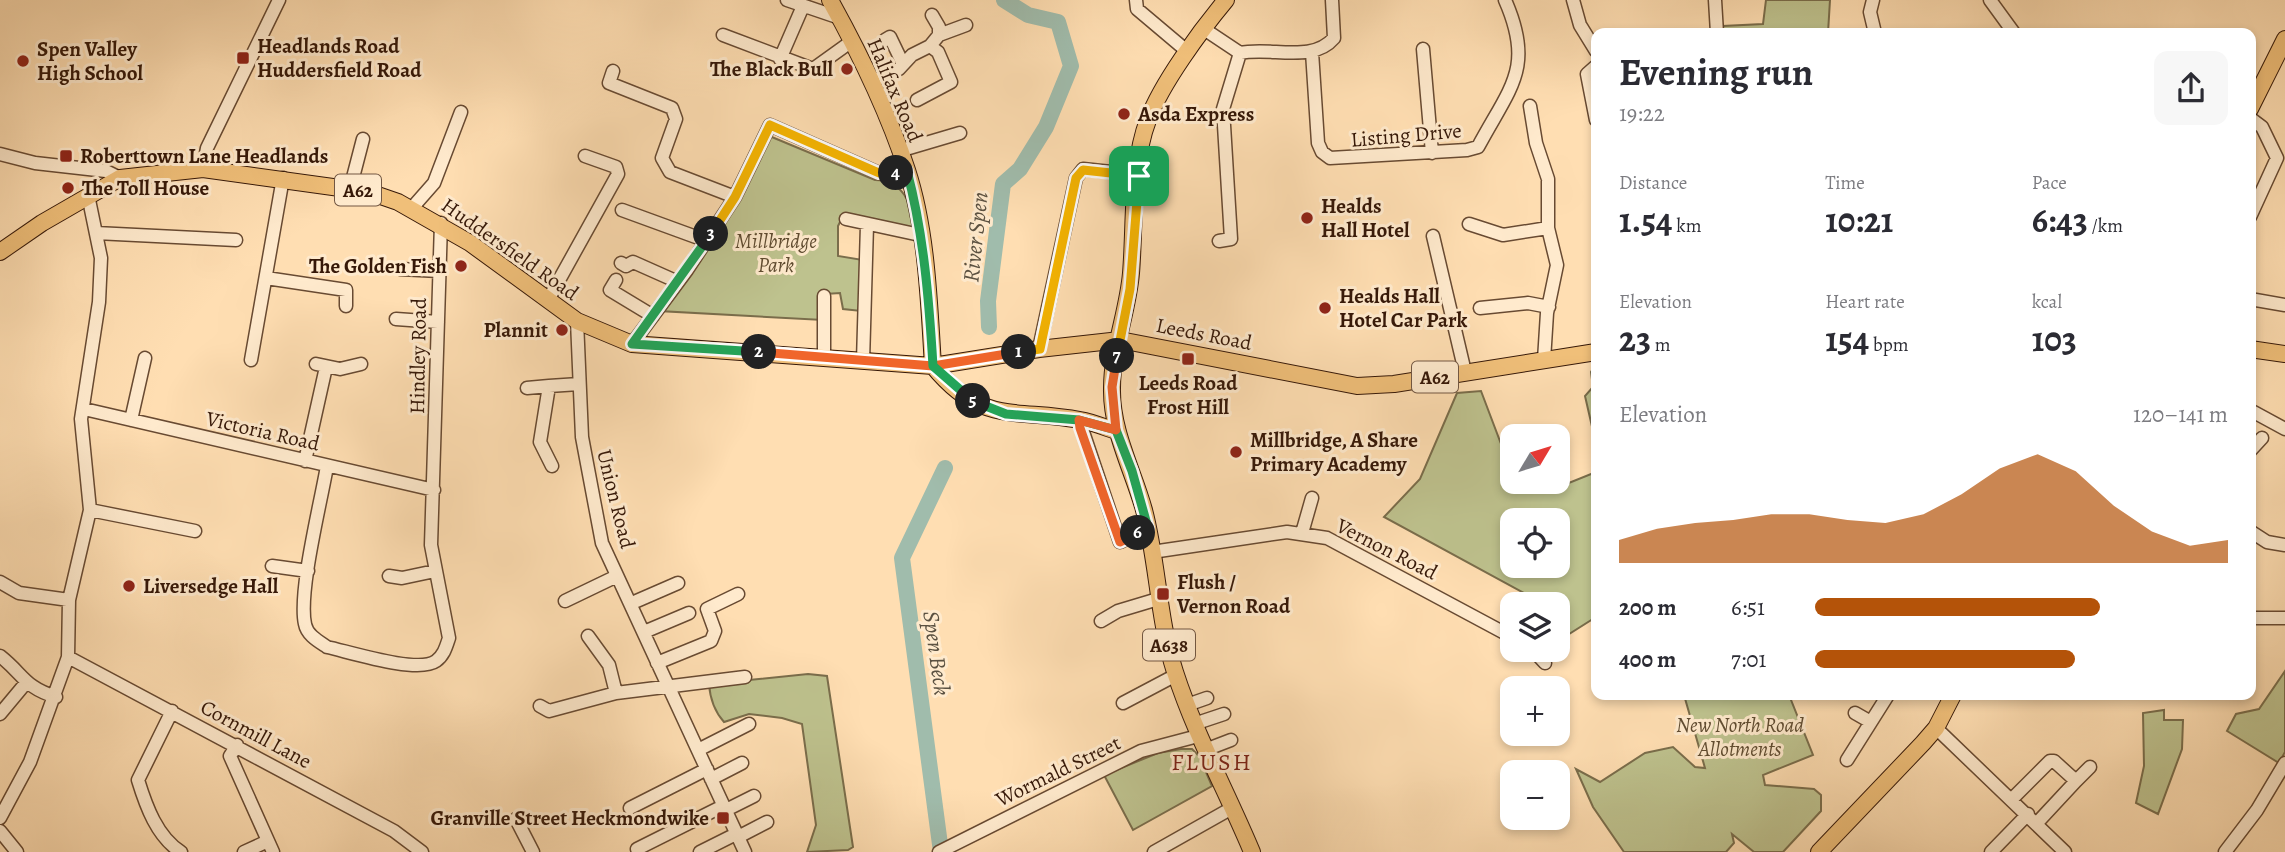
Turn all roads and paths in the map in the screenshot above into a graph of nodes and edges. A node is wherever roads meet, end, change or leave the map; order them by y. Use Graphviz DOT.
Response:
graph roads {
  1 [pos="279,0"];
  2 [pos="787,0"];
  3 [pos="830,0"];
  4 [pos="1136,0"];
  5 [pos="1226,0"];
  6 [pos="1332,0"];
  7 [pos="1505,0"];
  8 [pos="1573,0"];
  9 [pos="1715,0"];
  10 [pos="1873,0"];
  11 [pos="1990,0"];
  12 [pos="803,6"];
  13 [pos="932,15"];
  14 [pos="840,18"];
  15 [pos="966,25"];
  16 [pos="1717,28"];
  17 [pos="1874,28"];
  18 [pos="2010,28"];
  19 [pos="1204,29"];
  20 [pos="723,35"];
  21 [pos="939,35"];
  22 [pos="2285,39"];
  23 [pos="885,40"];
  24 [pos="852,41"];
  25 [pos="1591,43"];
  26 [pos="930,46"];
  27 [pos="1423,49"];
  28 [pos="1188,52"];
  29 [pos="1312,52"];
  30 [pos="1240,53"];
  31 [pos="780,59"];
  32 [pos="903,64"];
  33 [pos="1591,70"];
  34 [pos="612,71"];
  35 [pos="871,82"];
  36 [pos="1591,94"];
  37 [pos="2256,97"];
  38 [pos="917,100"];
  39 [pos="1530,106"];
  40 [pos="461,112"];
  41 [pos="2256,122"];
  42 [pos="960,133"];
  43 [pos="363,138"];
  44 [pos="899,151"];
  45 [pos="1432,153"];
  46 [pos="0,154"];
  47 [pos="585,156"];
  48 [pos="2281,158"];
  49 [pos="203,169"];
  50 [pos="907,171"];
  51 [pos="1139,176"];
  52 [pos="120,178"];
  53 [pos="283,178"];
  54 [pos="349,188"];
  55 [pos="88,195"];
  56 [pos="735,197"];
  57 [pos="2256,206"];
  58 [pos="412,208"];
  59 [pos="622,210"];
  60 [pos="846,219"];
  61 [pos="440,223"];
  62 [pos="1469,224"];
  63 [pos="867,225"];
  64 [pos="1548,228"];
  65 [pos="96,233"];
  66 [pos="920,235"];
  67 [pos="1433,236"];
  68 [pos="236,240"];
  69 [pos="707,241"];
  70 [pos="1219,241"];
  71 [pos="0,252"];
  72 [pos="621,263"];
  73 [pos="401,269"];
  74 [pos="439,271"];
  75 [pos="266,278"];
  76 [pos="616,281"];
  77 [pos="678,282"];
  78 [pos="824,296"];
  79 [pos="548,300"];
  80 [pos="2256,300"];
  81 [pos="2285,305"];
  82 [pos="346,306"];
  83 [pos="1549,307"];
  84 [pos="1480,308"];
  85 [pos="653,316"];
  86 [pos="396,319"];
  87 [pos="577,321"];
  88 [pos="438,322"];
  89 [pos="1120,340"];
  90 [pos="632,344"];
  91 [pos="1040,349"];
  92 [pos="2256,350"];
  93 [pos="1591,352"];
  94 [pos="2285,354"];
  95 [pos="824,357"];
  96 [pos="145,358"];
  97 [pos="251,360"];
  98 [pos="1544,360"];
  99 [pos="863,361"];
  100 [pos="361,364"];
  101 [pos="933,366"];
  102 [pos="1465,372"];
  103 [pos="579,384"];
  104 [pos="550,386"];
  105 [pos="527,388"];
  106 [pos="84,409"];
  107 [pos="2256,413"];
  108 [pos="131,420"];
  109 [pos="1079,420"];
  110 [pos="2285,429"];
  111 [pos="1116,430"];
  112 [pos="2262,438"];
  113 [pos="2256,444"];
  114 [pos="305,461"];
  115 [pos="327,466"];
  116 [pos="552,466"];
  117 [pos="434,491"];
  118 [pos="1312,498"];
  119 [pos="90,510"];
  120 [pos="1148,528"];
  121 [pos="195,530"];
  122 [pos="1301,533"];
  123 [pos="2256,535"];
  124 [pos="2285,545"];
  125 [pos="1153,552"];
  126 [pos="272,566"];
  127 [pos="308,571"];
  128 [pos="435,571"];
  129 [pos="389,576"];
  130 [pos="617,576"];
  131 [pos="0,582"];
  132 [pos="678,583"];
  133 [pos="738,594"];
  134 [pos="1158,599"];
  135 [pos="69,600"];
  136 [pos="565,601"];
  137 [pos="632,603"];
  138 [pos="689,613"];
  139 [pos="2256,618"];
  140 [pos="2285,618"];
  141 [pos="1101,621"];
  142 [pos="1500,631"];
  143 [pos="644,632"];
  144 [pos="588,636"];
  145 [pos="0,656"];
  146 [pos="68,657"];
  147 [pos="657,663"];
  148 [pos="1176,675"];
  149 [pos="745,677"];
  150 [pos="24,684"];
  151 [pos="668,685"];
  152 [pos="617,693"];
  153 [pos="56,697"];
  154 [pos="1207,698"];
  155 [pos="1884,700"];
  156 [pos="1950,700"];
  157 [pos="1123,703"];
  158 [pos="1187,705"];
  159 [pos="540,706"];
  160 [pos="172,711"];
  161 [pos="1855,713"];
  162 [pos="0,714"];
  163 [pos="1224,714"];
  164 [pos="1869,721"];
  165 [pos="749,724"];
  166 [pos="1936,728"];
  167 [pos="1199,737"];
  168 [pos="1231,740"];
  169 [pos="237,746"];
  170 [pos="698,750"];
  171 [pos="1847,760"];
  172 [pos="742,763"];
  173 [pos="2284,766"];
  174 [pos="2090,767"];
  175 [pos="709,774"];
  176 [pos="2076,781"];
  177 [pos="754,796"];
  178 [pos="2012,799"];
  179 [pos="630,808"];
  180 [pos="725,808"];
  181 [pos="1232,808"];
  182 [pos="0,818"];
  183 [pos="516,819"];
  184 [pos="2032,819"];
  185 [pos="767,822"];
  186 [pos="0,831"];
  187 [pos="737,835"];
  188 [pos="271,846"];
  189 [pos="637,849"];
  190 [pos="18,852"];
  191 [pos="181,852"];
  192 [pos="244,852"];
  193 [pos="422,852"];
  194 [pos="533,852"];
  195 [pos="700,852"];
  196 [pos="745,852"];
  197 [pos="939,852"];
  198 [pos="1154,852"];
  199 [pos="1252,852"];
  200 [pos="1819,852"];
  201 [pos="1991,852"];
  202 [pos="2064,852"];
  203 [pos="2225,852"];
  1 -- 49 [label="street"];
  2 -- 12 [label="street"];
  3 -- 14 [label="main road, Halifax Road"];
  4 -- 28 [label="street"];
  5 -- 19 [label="main road, A638"];
  6 -- 29 [label="street"];
  7 -- 45 [label="street, Listing Drive"];
  8 -- 25 [label="street"];
  9 -- 16 [label="street"];
  10 -- 17 [label="street"];
  11 -- 18 [label="street"];
  12 -- 14 [label="street"];
  12 -- 31 [label="street"];
  13 -- 21 [label="street"];
  14 -- 24 [label="main road, Halifax Road"];
  15 -- 21 [label="street"];
  19 -- 28 [label="main road, A638"];
  19 -- 30 [label="street"];
  20 -- 31 [label="street"];
  21 -- 26 [label="street"];
  22 -- 37 [label="main road"];
  23 -- 32 [label="street"];
  24 -- 31 [label="street"];
  24 -- 35 [label="main road, Halifax Road"];
  26 -- 32 [label="street"];
  26 -- 38 [label="street"];
  27 -- 45 [label="street"];
  28 -- 51 [label="main road, A638"];
  29 -- 30 [label="street"];
  29 -- 45 [label="street, Listing Drive"];
  30 -- 70 [label="street"];
  32 -- 35 [label="street"];
  33 -- 36 [label="street"];
  34 -- 56 [label="street"];
  35 -- 44 [label="main road, Halifax Road"];
  39 -- 64 [label="street"];
  40 -- 58 [label="street"];
  41 -- 48 [label="street"];
  42 -- 44 [label="street"];
  43 -- 54 [label="street"];
  44 -- 50 [label="main road, Halifax Road"];
  46 -- 52 [label="street"];
  47 -- 79 [label="street"];
  48 -- 57 [label="street"];
  49 -- 52 [label="main road, Huddersfield Road / A62"];
  49 -- 53 [label="main road, Huddersfield Road / A62"];
  50 -- 56 [label="street"];
  50 -- 66 [label="main road, Halifax Road"];
  51 -- 89 [label="main road, A638"];
  51 -- 91 [label="street"];
  52 -- 55 [label="main road, Huddersfield Road / A62"];
  53 -- 54 [label="main road, Huddersfield Road / A62"];
  53 -- 75 [label="street"];
  54 -- 58 [label="main road, Huddersfield Road / A62"];
  55 -- 65 [label="street"];
  55 -- 71 [label="main road, Huddersfield Road / A62"];
  56 -- 69 [label="street"];
  58 -- 61 [label="main road, Huddersfield Road / A62"];
  59 -- 69 [label="street"];
  60 -- 63 [label="street"];
  61 -- 74 [label="street, Hindley Road"];
  61 -- 79 [label="main road, Huddersfield Road / A62"];
  62 -- 64 [label="street"];
  63 -- 66 [label="street"];
  63 -- 99 [label="street"];
  64 -- 83 [label="street"];
  65 -- 68 [label="street"];
  65 -- 106 [label="street"];
  66 -- 101 [label="main road, Halifax Road"];
  67 -- 102 [label="street"];
  69 -- 77 [label="street"];
  72 -- 77 [label="street"];
  73 -- 74 [label="street"];
  74 -- 88 [label="street, Hindley Road"];
  75 -- 82 [label="street"];
  75 -- 97 [label="street"];
  76 -- 85 [label="street"];
  77 -- 85 [label="street"];
  78 -- 95 [label="street"];
  79 -- 87 [label="main road, Huddersfield Road / A62"];
  80 -- 81 [label="street"];
  83 -- 84 [label="street"];
  83 -- 98 [label="street"];
  85 -- 90 [label="street"];
  86 -- 88 [label="street"];
  87 -- 90 [label="main road, Huddersfield Road / A62"];
  87 -- 103 [label="street, Union Road"];
  88 -- 117 [label="street, Hindley Road"];
  89 -- 91 [label="main road, Leeds Road / A62"];
  89 -- 102 [label="main road, Leeds Road / A62"];
  89 -- 111 [label="main road, A638"];
  90 -- 95 [label="main road, Huddersfield Road / A62"];
  91 -- 101 [label="main road, Leeds Road / A62"];
  92 -- 94 [label="main road"];
  93 -- 98 [label="main road, Leeds Road / A62"];
  95 -- 99 [label="main road, Huddersfield Road / A62"];
  96 -- 108 [label="street"];
  98 -- 102 [label="main road, Leeds Road / A62"];
  99 -- 101 [label="main road, Huddersfield Road / A62"];
  100 -- 114 [label="street"];
  101 -- 109 [label="main road"];
  103 -- 104 [label="street"];
  103 -- 130 [label="street, Union Road"];
  104 -- 105 [label="street"];
  104 -- 116 [label="street"];
  106 -- 108 [label="street, Victoria Road"];
  106 -- 119 [label="street"];
  107 -- 110 [label="street"];
  108 -- 114 [label="street, Victoria Road"];
  109 -- 111 [label="main road"];
  109 -- 120 [label="street"];
  111 -- 120 [label="main road, A638"];
  112 -- 113 [label="street"];
  114 -- 115 [label="street, Victoria Road"];
  115 -- 117 [label="street, Victoria Road"];
  115 -- 127 [label="street, Hindley Road"];
  117 -- 128 [label="street, Hindley Road"];
  118 -- 122 [label="street"];
  119 -- 121 [label="street"];
  119 -- 135 [label="street"];
  120 -- 125 [label="main road, A638"];
  122 -- 125 [label="street, Vernon Road"];
  122 -- 142 [label="street, Vernon Road"];
  123 -- 124 [label="street"];
  125 -- 134 [label="main road, A638"];
  126 -- 127 [label="street"];
  127 -- 128 [label="street, Hindley Road"];
  128 -- 129 [label="street"];
  130 -- 136 [label="street"];
  130 -- 137 [label="street, Union Road"];
  131 -- 135 [label="street"];
  132 -- 137 [label="street"];
  133 -- 147 [label="street"];
  134 -- 141 [label="street"];
  134 -- 148 [label="main road, A638"];
  135 -- 146 [label="street"];
  137 -- 143 [label="street, Union Road"];
  138 -- 143 [label="street"];
  139 -- 140 [label="street"];
  143 -- 147 [label="street, Union Road"];
  144 -- 152 [label="street"];
  145 -- 150 [label="street"];
  146 -- 153 [label="street"];
  146 -- 160 [label="street, Cornmill Lane"];
  147 -- 151 [label="street, Union Road"];
  148 -- 157 [label="street"];
  148 -- 158 [label="main road, A638"];
  149 -- 151 [label="street"];
  150 -- 153 [label="street"];
  150 -- 162 [label="street"];
  151 -- 152 [label="street"];
  151 -- 170 [label="street, Union Road"];
  152 -- 159 [label="street"];
  153 -- 182 [label="street"];
  154 -- 158 [label="street"];
  155 -- 164 [label="street"];
  156 -- 166 [label="main road"];
  158 -- 167 [label="main road, A638"];
  160 -- 169 [label="street, Cornmill Lane"];
  160 -- 191 [label="street"];
  161 -- 164 [label="street"];
  163 -- 167 [label="street"];
  164 -- 171 [label="street"];
  165 -- 170 [label="street"];
  166 -- 178 [label="street"];
  166 -- 200 [label="main road"];
  167 -- 168 [label="street"];
  167 -- 181 [label="main road, A638"];
  167 -- 197 [label="street, Wormald Street"];
  169 -- 188 [label="street"];
  169 -- 193 [label="street, Cornmill Lane"];
  170 -- 175 [label="street, Union Road"];
  172 -- 175 [label="street"];
  173 -- 203 [label="street"];
  174 -- 176 [label="street"];
  175 -- 179 [label="street"];
  175 -- 180 [label="street, Union Road"];
  176 -- 178 [label="street"];
  176 -- 184 [label="street"];
  177 -- 180 [label="street"];
  178 -- 184 [label="street"];
  180 -- 187 [label="street, Union Road"];
  180 -- 189 [label="street"];
  181 -- 198 [label="street"];
  181 -- 199 [label="main road, A638"];
  183 -- 194 [label="street"];
  184 -- 201 [label="street"];
  184 -- 202 [label="street"];
  185 -- 187 [label="street"];
  186 -- 190 [label="street"];
  187 -- 195 [label="street"];
  187 -- 196 [label="street, Union Road"];
  188 -- 192 [label="street"];
}
